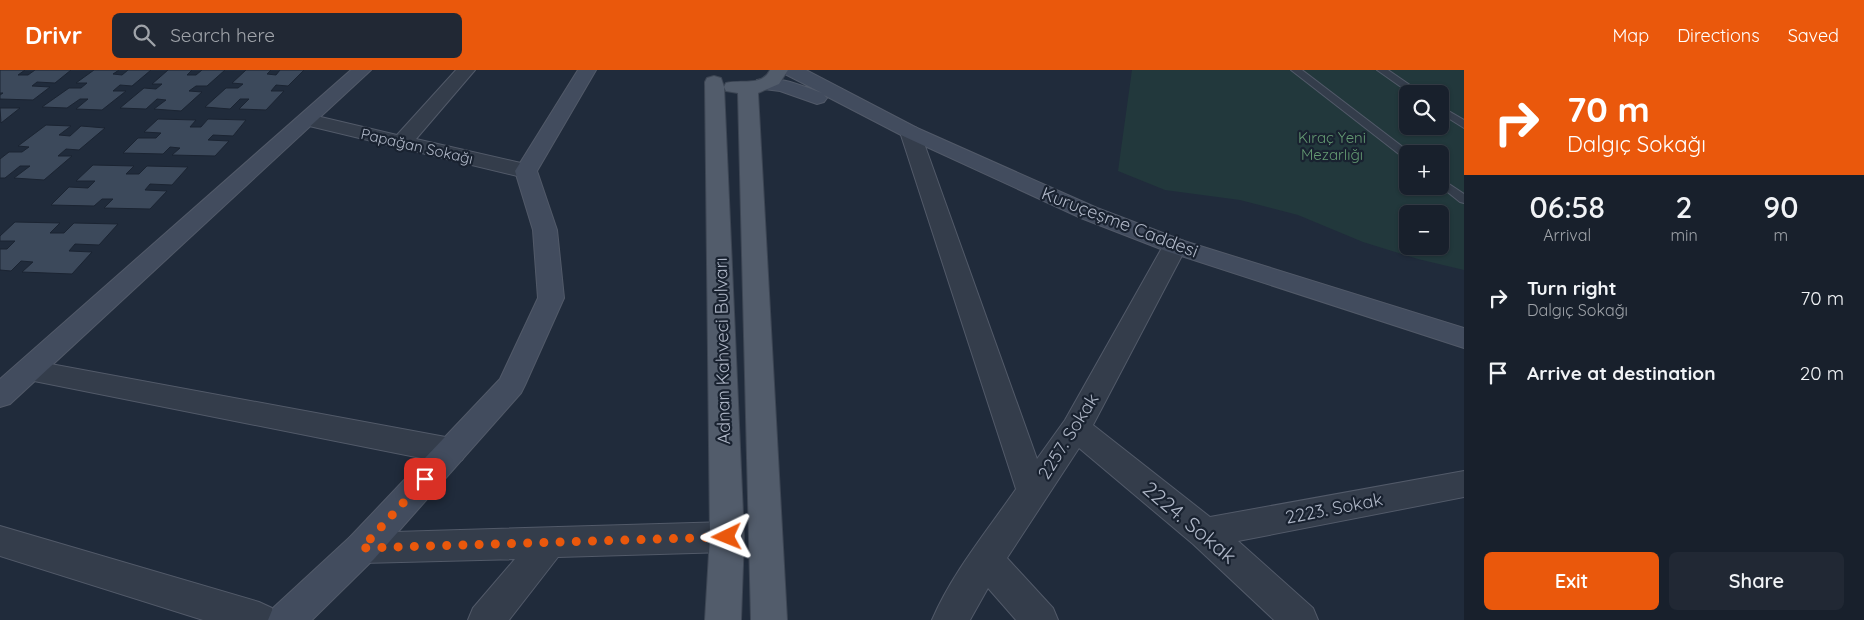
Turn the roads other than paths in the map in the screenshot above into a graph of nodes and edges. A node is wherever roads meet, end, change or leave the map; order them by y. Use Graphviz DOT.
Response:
graph roads {
  1 [pos="362,70"];
  2 [pos="466,70"];
  3 [pos="587,70"];
  4 [pos="779,70"];
  5 [pos="792,70"];
  6 [pos="1296,70"];
  7 [pos="1382,70"];
  8 [pos="709,76"];
  9 [pos="1404,85"];
  10 [pos="758,86"];
  11 [pos="1449,115"];
  12 [pos="308,120"];
  13 [pos="1464,125"];
  14 [pos="910,132"];
  15 [pos="402,142"];
  16 [pos="1399,149"];
  17 [pos="526,171"];
  18 [pos="1449,188"];
  19 [pos="1464,200"];
  20 [pos="1175,246"];
  21 [pos="1464,338"];
  22 [pos="29,370"];
  23 [pos="0,396"];
  24 [pos="1076,428"];
  25 [pos="451,451"];
  26 [pos="1464,484"];
  27 [pos="1033,492"];
  28 [pos="1205,533"];
  29 [pos="727,537"];
  30 [pos="0,540"];
  31 [pos="550,542"];
  32 [pos="362,548"];
  33 [pos="986,560"];
  34 [pos="259,620"];
  35 [pos="286,620"];
  36 [pos="486,620"];
  37 [pos="723,620"];
  38 [pos="769,620"];
  39 [pos="950,620"];
  40 [pos="1040,620"];
  41 [pos="1300,620"];
  1 -- 12 [label="street"];
  2 -- 15 [label="street"];
  3 -- 17 [label="street"];
  4 -- 10 [label="main road"];
  5 -- 14 [label="street, Kuruçeşme Caddesi"];
  6 -- 16 [label="lane"];
  7 -- 9 [label="lane"];
  8 -- 10 [label="main road"];
  8 -- 29 [label="main road, Adnan Kahveci Bulvarı"];
  10 -- 14 [label="street"];
  10 -- 38 [label="main road"];
  11 -- 13 [label="lane"];
  12 -- 15 [label="street, Papağan Sokağı"];
  12 -- 22 [label="street"];
  14 -- 20 [label="street, Kuruçeşme Caddesi"];
  14 -- 27 [label="street"];
  15 -- 17 [label="street, Papağan Sokağı"];
  17 -- 25 [label="street"];
  18 -- 19 [label="lane"];
  20 -- 21 [label="street, Kuruçeşme Caddesi"];
  20 -- 24 [label="street, 2257. Sokak"];
  22 -- 23 [label="street"];
  22 -- 25 [label="street"];
  24 -- 27 [label="street, 2257. Sokak"];
  24 -- 28 [label="street, 2224. Sokak"];
  25 -- 32 [label="street"];
  26 -- 28 [label="street, 2223. Sokak"];
  27 -- 33 [label="street, 2257. Sokak"];
  28 -- 41 [label="street, 2224. Sokak"];
  29 -- 31 [label="street"];
  29 -- 37 [label="main road, Adnan Kahveci Bulvarı"];
  30 -- 34 [label="street"];
  31 -- 32 [label="street"];
  31 -- 36 [label="street"];
  32 -- 35 [label="street"];
  33 -- 39 [label="street, 2257. Sokak"];
  33 -- 40 [label="street"];
}
